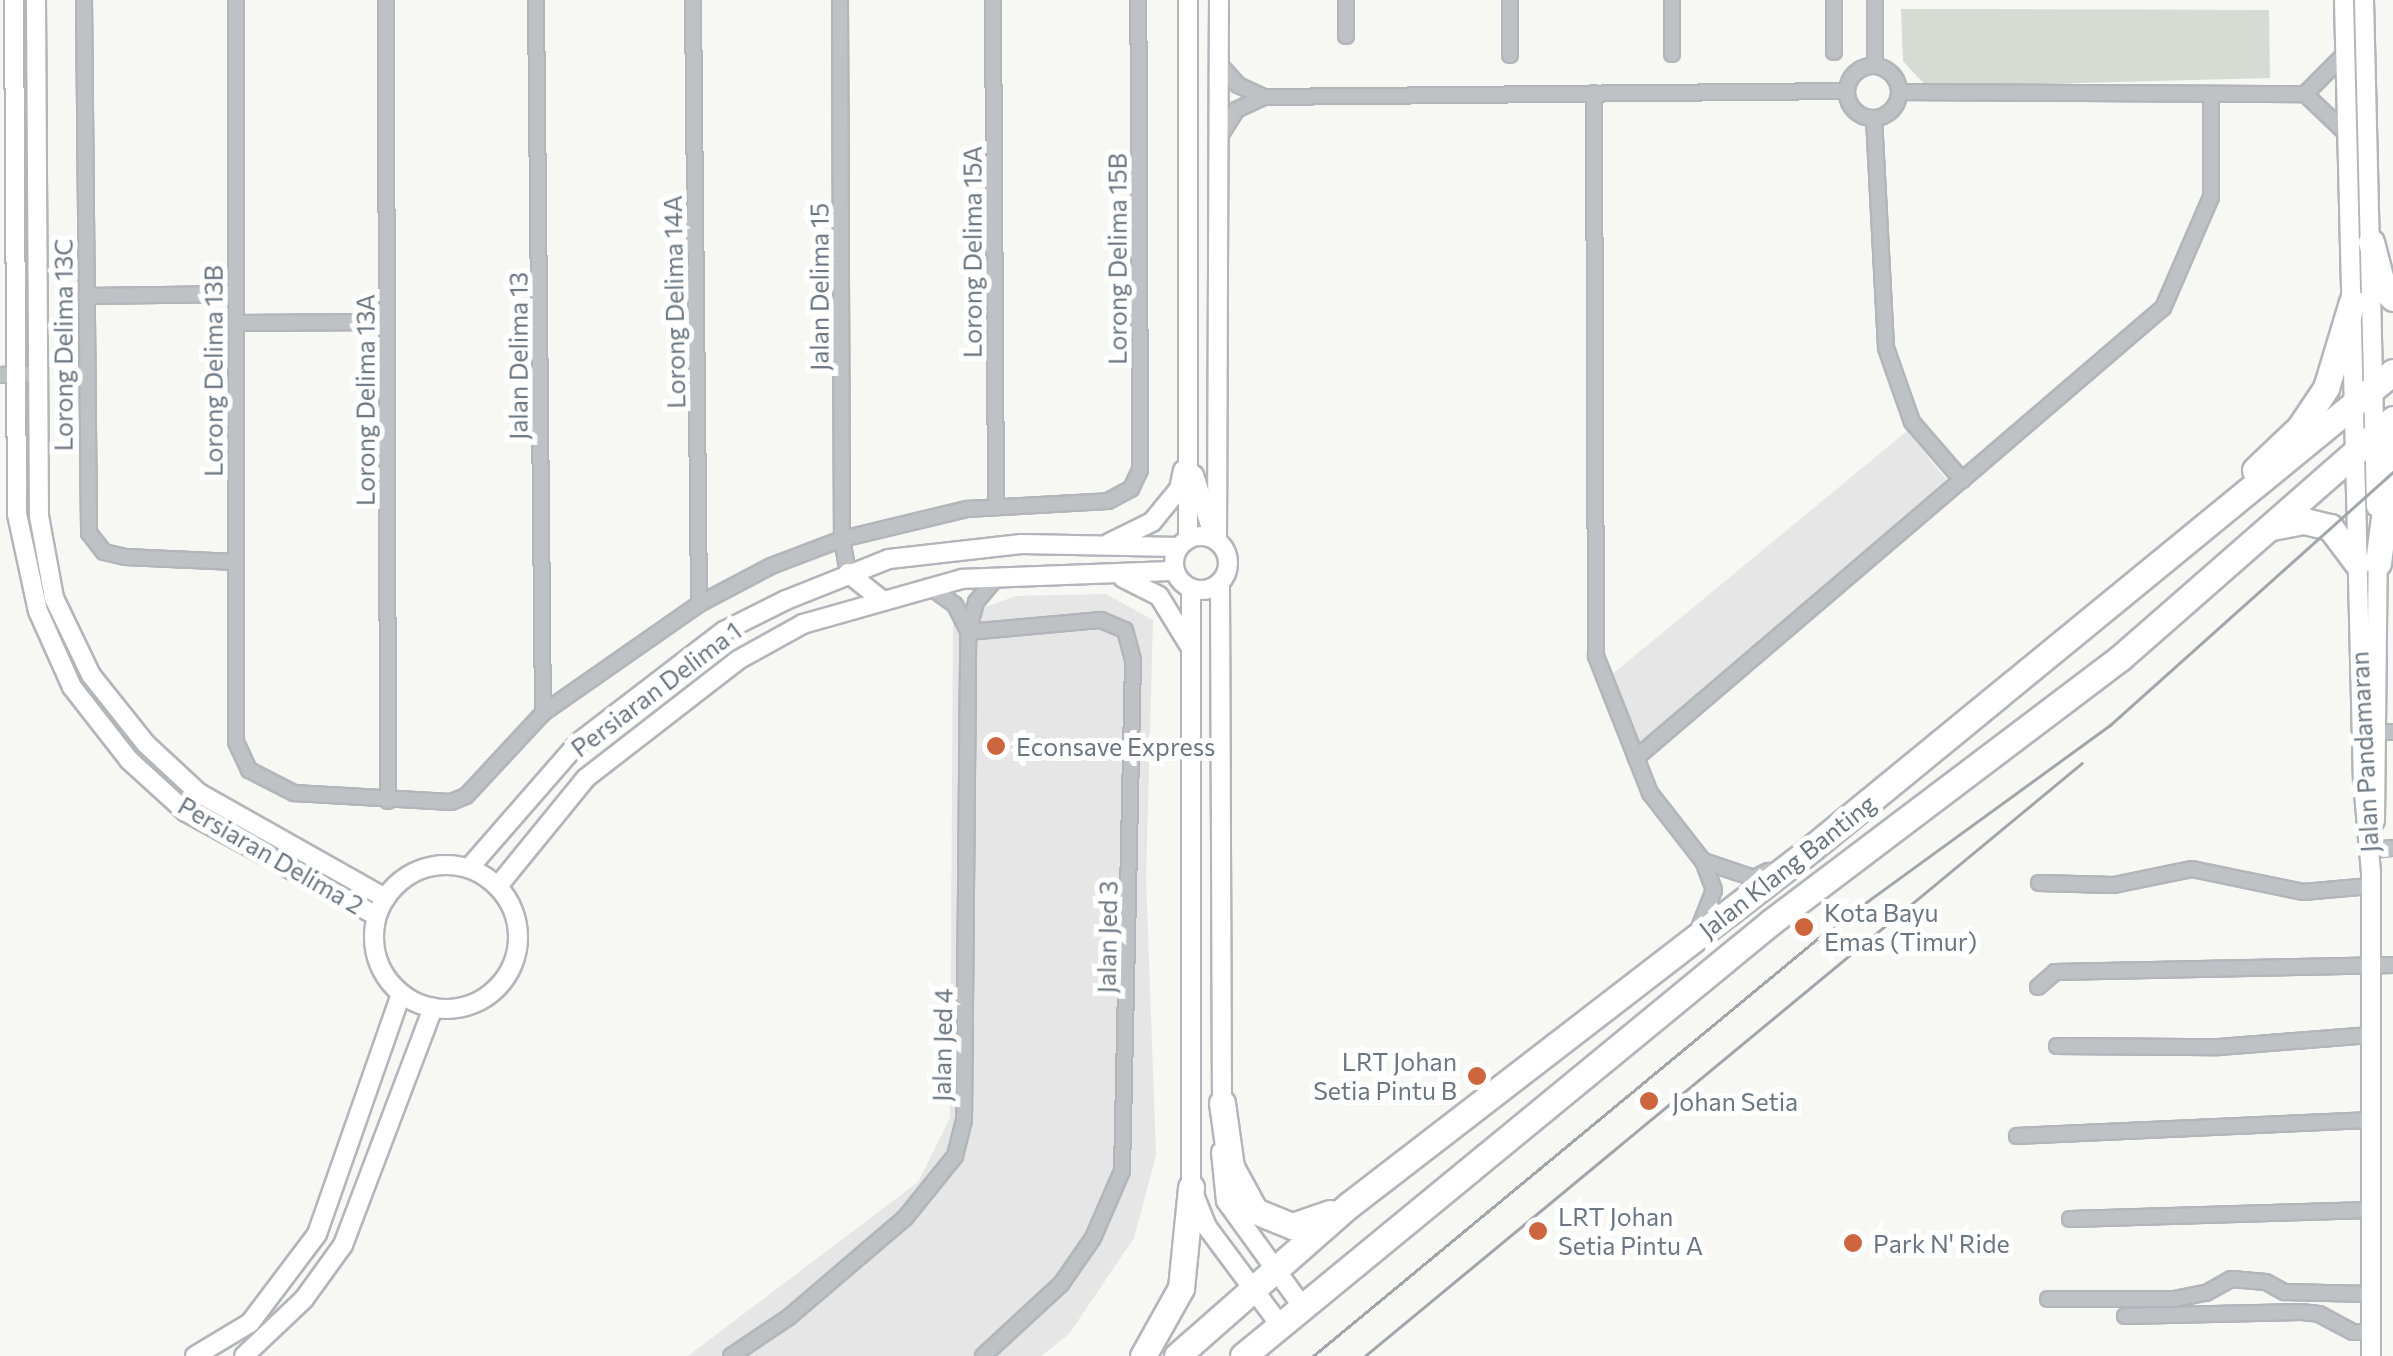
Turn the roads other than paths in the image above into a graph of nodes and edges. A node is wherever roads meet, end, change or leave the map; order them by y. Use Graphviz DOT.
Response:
graph roads {
  1 [pos="14,0"];
  2 [pos="36,0"];
  3 [pos="84,0"];
  4 [pos="236,0"];
  5 [pos="386,0"];
  6 [pos="536,0"];
  7 [pos="693,0"];
  8 [pos="840,0"];
  9 [pos="992,0"];
  10 [pos="1138,0"];
  11 [pos="1188,0"];
  12 [pos="1219,0"];
  13 [pos="1346,0"];
  14 [pos="1510,0"];
  15 [pos="1672,0"];
  16 [pos="1834,0"];
  17 [pos="1876,0"];
  18 [pos="2344,0"];
  19 [pos="2364,0"];
  20 [pos="1346,36"];
  21 [pos="2347,51"];
  22 [pos="1834,52"];
  23 [pos="1672,54"];
  24 [pos="1510,55"];
  25 [pos="1219,64"];
  26 [pos="1876,66"];
  27 [pos="1847,91"];
  28 [pos="1900,92"];
  29 [pos="1594,93"];
  30 [pos="2305,94"];
  31 [pos="2211,95"];
  32 [pos="1264,96"];
  33 [pos="1874,118"];
  34 [pos="1218,140"];
  35 [pos="2351,140"];
  36 [pos="2371,242"];
  37 [pos="236,294"];
  38 [pos="86,296"];
  39 [pos="2393,298"];
  40 [pos="2352,302"];
  41 [pos="235,322"];
  42 [pos="387,322"];
  43 [pos="19,374"];
  44 [pos="2383,381"];
  45 [pos="2353,407"];
  46 [pos="2393,418"];
  47 [pos="2383,443"];
  48 [pos="1188,450"];
  49 [pos="2353,457"];
  50 [pos="1962,480"];
  51 [pos="996,504"];
  52 [pos="2267,528"];
  53 [pos="842,539"];
  54 [pos="1216,539"];
  55 [pos="1184,543"];
  56 [pos="1102,546"];
  57 [pos="236,562"];
  58 [pos="2367,563"];
  59 [pos="1176,571"];
  60 [pos="848,573"];
  61 [pos="1109,573"];
  62 [pos="997,576"];
  63 [pos="1220,583"];
  64 [pos="2135,584"];
  65 [pos="929,586"];
  66 [pos="1191,588"];
  67 [pos="882,600"];
  68 [pos="700,604"];
  69 [pos="840,613"];
  70 [pos="968,632"];
  71 [pos="1195,660"];
  72 [pos="543,712"];
  73 [pos="2387,732"];
  74 [pos="1636,758"];
  75 [pos="388,801"];
  76 [pos="1812,848"];
  77 [pos="2386,849"];
  78 [pos="1703,860"];
  79 [pos="469,868"];
  80 [pos="2370,879"];
  81 [pos="2039,883"];
  82 [pos="498,886"];
  83 [pos="385,898"];
  84 [pos="377,916"];
  85 [pos="1677,953"];
  86 [pos="2393,965"];
  87 [pos="2370,966"];
  88 [pos="2038,987"];
  89 [pos="402,994"];
  90 [pos="433,1008"];
  91 [pos="2371,1035"];
  92 [pos="2057,1046"];
  93 [pos="1222,1104"];
  94 [pos="2370,1120"];
  95 [pos="2017,1136"];
  96 [pos="1190,1187"];
  97 [pos="1349,1205"];
  98 [pos="2365,1210"];
  99 [pos="2070,1218"];
  100 [pos="1264,1280"];
  101 [pos="2370,1294"];
  102 [pos="2048,1300"];
  103 [pos="1302,1306"];
  104 [pos="2125,1316"];
  105 [pos="250,1323"];
  106 [pos="1280,1324"];
  107 [pos="2372,1332"];
  108 [pos="267,1350"];
  109 [pos="195,1356"];
  110 [pos="244,1356"];
  111 [pos="731,1356"];
  112 [pos="983,1356"];
  113 [pos="1143,1356"];
  114 [pos="1177,1356"];
  115 [pos="1243,1356"];
  116 [pos="2371,1356"];
  1 -- 43 [label="street, Persiaran Delima 2"];
  2 -- 43 [label="street, Persiaran Delima 2"];
  3 -- 38 [label="street, Lorong Delima 13C"];
  4 -- 37 [label="street, Lorong Delima 13B"];
  5 -- 42 [label="street, Lorong Delima 13A"];
  6 -- 72 [label="street, Jalan Delima 13"];
  7 -- 68 [label="street, Lorong Delima 14A"];
  8 -- 53 [label="street, Jalan Delima 15"];
  9 -- 51 [label="street, Lorong Delima 15A"];
  10 -- 51 [label="street, Lorong Delima 15B"];
  11 -- 48 [label="street"];
  12 -- 25 [label="street"];
  13 -- 20 [label="street"];
  14 -- 24 [label="street"];
  15 -- 23 [label="street"];
  16 -- 22 [label="street"];
  17 -- 26 [label="street"];
  18 -- 21 [label="street, Jalan Pandamaran"];
  19 -- 36 [label="street"];
  21 -- 30 [label="street"];
  21 -- 35 [label="street, Jalan Pandamaran"];
  25 -- 32 [label="street"];
  25 -- 34 [label="street"];
  26 -- 27 [label="street"];
  26 -- 28 [label="street"];
  27 -- 29 [label="street"];
  27 -- 33 [label="street"];
  28 -- 31 [label="street"];
  28 -- 33 [label="street"];
  29 -- 32 [label="street"];
  29 -- 74 [label="street"];
  30 -- 31 [label="street"];
  30 -- 35 [label="street"];
  31 -- 50 [label="street"];
  32 -- 34 [label="street"];
  33 -- 50 [label="street"];
  34 -- 54 [label="street"];
  35 -- 40 [label="street, Jalan Pandamaran"];
  36 -- 39 [label="highway"];
  36 -- 44 [label="street"];
  37 -- 38 [label="street"];
  37 -- 41 [label="street, Lorong Delima 13B"];
  38 -- 57 [label="street, Lorong Delima 13C"];
  40 -- 45 [label="street, Jalan Pandamaran"];
  40 -- 64 [label="highway"];
  41 -- 42 [label="street"];
  41 -- 57 [label="street, Lorong Delima 13B"];
  42 -- 75 [label="street, Lorong Delima 13A"];
  43 -- 83 [label="street, Persiaran Delima 2"];
  43 -- 84 [label="street, Persiaran Delima 2"];
  44 -- 45 [label="highway, Jalan Klang Banting"];
  44 -- 47 [label="street"];
  45 -- 49 [label="street, Jalan Pandamaran"];
  45 -- 64 [label="highway, Jalan Klang Banting"];
  46 -- 47 [label="highway, Jalan Klang Banting"];
  47 -- 49 [label="highway, Jalan Klang Banting"];
  47 -- 58 [label="highway"];
  48 -- 54 [label="street"];
  48 -- 55 [label="street"];
  48 -- 56 [label="street"];
  49 -- 52 [label="highway, Jalan Klang Banting"];
  49 -- 58 [label="street, Jalan Pandamaran"];
  50 -- 74 [label="street"];
  51 -- 53 [label="street"];
  52 -- 58 [label="highway"];
  52 -- 103 [label="highway, Jalan Klang Banting"];
  53 -- 60 [label="street, Jalan Delima 15"];
  53 -- 68 [label="street"];
  54 -- 55 [label="street"];
  54 -- 63 [label="street"];
  55 -- 56 [label="street, Persiaran Delima 1"];
  55 -- 59 [label="street"];
  56 -- 60 [label="street, Persiaran Delima 1"];
  57 -- 75 [label="street, Lorong Delima 13B"];
  58 -- 73 [label="street, Jalan Pandamaran"];
  58 -- 80 [label="street, Jalan Pandamaran"];
  59 -- 61 [label="street, Persiaran Delima 1"];
  59 -- 66 [label="street"];
  60 -- 67 [label="street"];
  60 -- 69 [label="street"];
  60 -- 79 [label="street, Persiaran Delima 1"];
  61 -- 62 [label="street, Persiaran Delima 1"];
  61 -- 71 [label="street"];
  62 -- 65 [label="street, Persiaran Delima 1"];
  62 -- 70 [label="street, Jalan Jed 4"];
  63 -- 66 [label="street"];
  63 -- 93 [label="street"];
  64 -- 76 [label="highway, Jalan Klang Banting"];
  65 -- 67 [label="street, Persiaran Delima 1"];
  65 -- 70 [label="street"];
  66 -- 71 [label="street"];
  67 -- 69 [label="street, Persiaran Delima 1"];
  68 -- 72 [label="street"];
  69 -- 82 [label="street, Persiaran Delima 1"];
  70 -- 111 [label="street, Jalan Jed 4"];
  70 -- 112 [label="street, Jalan Jed 3"];
  71 -- 96 [label="street"];
  72 -- 75 [label="street"];
  73 -- 77 [label="street, Jalan Pandamaran"];
  74 -- 78 [label="street"];
  76 -- 78 [label="street"];
  76 -- 85 [label="highway, Jalan Klang Banting"];
  77 -- 80 [label="street, Jalan Pandamaran"];
  78 -- 85 [label="street"];
  79 -- 82 [label="street"];
  79 -- 83 [label="street"];
  80 -- 81 [label="street"];
  80 -- 87 [label="street"];
  82 -- 90 [label="street"];
  83 -- 84 [label="street"];
  84 -- 89 [label="street"];
  85 -- 97 [label="highway, Jalan Klang Banting"];
  86 -- 87 [label="street"];
  87 -- 88 [label="street"];
  87 -- 91 [label="street"];
  89 -- 90 [label="street"];
  89 -- 105 [label="street"];
  90 -- 108 [label="street"];
  91 -- 92 [label="street"];
  91 -- 94 [label="street"];
  93 -- 97 [label="highway"];
  93 -- 100 [label="street"];
  94 -- 95 [label="street"];
  94 -- 98 [label="street"];
  96 -- 100 [label="street"];
  96 -- 113 [label="highway"];
  97 -- 100 [label="highway, Jalan Klang Banting"];
  98 -- 99 [label="street"];
  98 -- 101 [label="street"];
  100 -- 103 [label="street"];
  100 -- 106 [label="street"];
  100 -- 114 [label="highway, Jalan Klang Banting"];
  101 -- 102 [label="street"];
  101 -- 107 [label="street"];
  103 -- 106 [label="highway, Jalan Klang Banting"];
  104 -- 107 [label="street"];
  105 -- 108 [label="street"];
  105 -- 109 [label="street"];
  106 -- 115 [label="highway, Jalan Klang Banting"];
  107 -- 116 [label="street"];
  108 -- 110 [label="street"];
}
